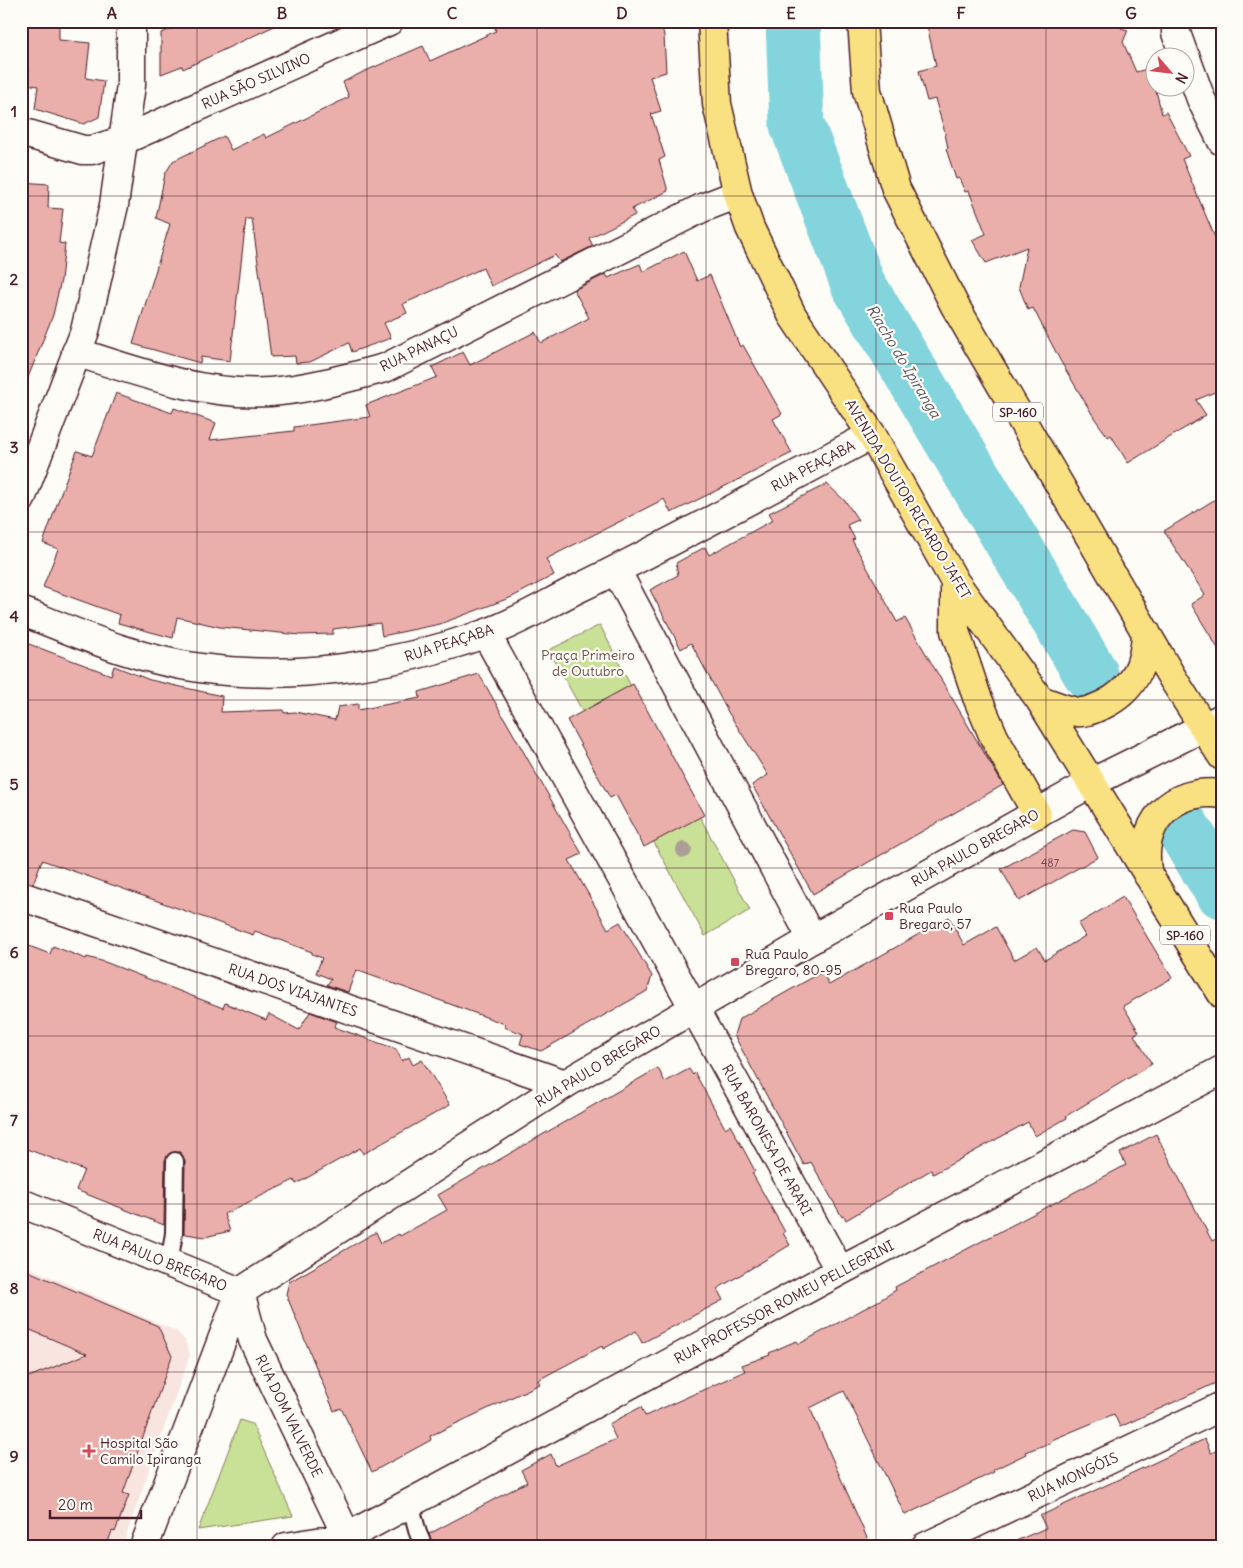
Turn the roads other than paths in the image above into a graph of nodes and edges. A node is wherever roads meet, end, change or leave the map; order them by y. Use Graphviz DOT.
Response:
graph roads {
  1 [pos="131,21"];
  2 [pos="389,21"];
  3 [pos="712,21"];
  4 [pos="862,21"];
  5 [pos="1176,21"];
  6 [pos="1181,48"];
  7 [pos="1196,86"];
  8 [pos="21,132"];
  9 [pos="124,140"];
  10 [pos="1222,141"];
  11 [pos="738,194"];
  12 [pos="76,352"];
  13 [pos="872,435"];
  14 [pos="21,499"];
  15 [pos="616,570"];
  16 [pos="955,582"];
  17 [pos="21,610"];
  18 [pos="1146,632"];
  19 [pos="486,634"];
  20 [pos="1040,700"];
  21 [pos="1213,722"];
  22 [pos="1222,756"];
  23 [pos="1091,783"];
  24 [pos="1222,794"];
  25 [pos="1037,814"];
  26 [pos="1148,876"];
  27 [pos="21,896"];
  28 [pos="812,939"];
  29 [pos="1222,994"];
  30 [pos="694,1008"];
  31 [pos="1222,1070"];
  32 [pos="565,1084"];
  33 [pos="175,1161"];
  34 [pos="21,1203"];
  35 [pos="169,1264"];
  36 [pos="840,1271"];
  37 [pos="240,1292"];
  38 [pos="1222,1406"];
  39 [pos="410,1503"];
  40 [pos="349,1542"];
  41 [pos="144,1547"];
  42 [pos="286,1547"];
  43 [pos="424,1547"];
  44 [pos="925,1547"];
  1 -- 9 [label="street"];
  2 -- 9 [label="street, RUA SÃO SILVINO"];
  3 -- 11 [label="main road, AVENIDA DOUTOR RICARDO JAFET / SP-160"];
  4 -- 18 [label="main road, SP-160"];
  5 -- 6 [label="street"];
  7 -- 10 [label="street"];
  8 -- 9 [label="street, RUA SÃO SILVINO"];
  9 -- 12 [label="street"];
  11 -- 12 [label="street, RUA PANAÇU"];
  11 -- 13 [label="main road, AVENIDA DOUTOR RICARDO JAFET / SP-160"];
  12 -- 14 [label="street"];
  13 -- 15 [label="street, RUA PEAÇABA"];
  13 -- 16 [label="main road, AVENIDA DOUTOR RICARDO JAFET / SP-160"];
  15 -- 19 [label="street, RUA PEAÇABA"];
  15 -- 28 [label="street"];
  16 -- 20 [label="main road, AVENIDA DOUTOR RICARDO JAFET / SP-160"];
  16 -- 25 [label="main road"];
  17 -- 19 [label="street, RUA PEAÇABA"];
  18 -- 20 [label="main road"];
  18 -- 21 [label="main road, SP-160"];
  19 -- 30 [label="street"];
  20 -- 23 [label="main road, AVENIDA DOUTOR RICARDO JAFET / SP-160"];
  21 -- 22 [label="main road, SP-160"];
  21 -- 23 [label="street, RUA PAULO BREGARO"];
  23 -- 25 [label="street, RUA PAULO BREGARO"];
  23 -- 26 [label="main road, AVENIDA DOUTOR RICARDO JAFET / SP-160"];
  24 -- 26 [label="main road"];
  25 -- 28 [label="street, RUA PAULO BREGARO"];
  26 -- 29 [label="main road, AVENIDA DOUTOR RICARDO JAFET / SP-160"];
  27 -- 32 [label="street, RUA DOS VIAJANTES"];
  28 -- 30 [label="street, RUA PAULO BREGARO"];
  30 -- 32 [label="street, RUA PAULO BREGARO"];
  30 -- 36 [label="street, RUA BARONESA DE ARARI"];
  31 -- 36 [label="street, RUA PROFESSOR ROMEU PELLEGRINI"];
  32 -- 37 [label="street, RUA PAULO BREGARO"];
  33 -- 35 [label="lane"];
  34 -- 35 [label="street, RUA PAULO BREGARO"];
  35 -- 37 [label="street, RUA PAULO BREGARO"];
  36 -- 39 [label="street, RUA PROFESSOR ROMEU PELLEGRINI"];
  37 -- 40 [label="street, RUA DOM VALVERDE"];
  37 -- 41 [label="street"];
  38 -- 44 [label="street, RUA MONGÓIS"];
  39 -- 40 [label="street, RUA PROFESSOR ROMEU PELLEGRINI"];
  39 -- 43 [label="lane"];
  40 -- 42 [label="street, RUA PROFESSOR ROMEU PELLEGRINI"];
}
